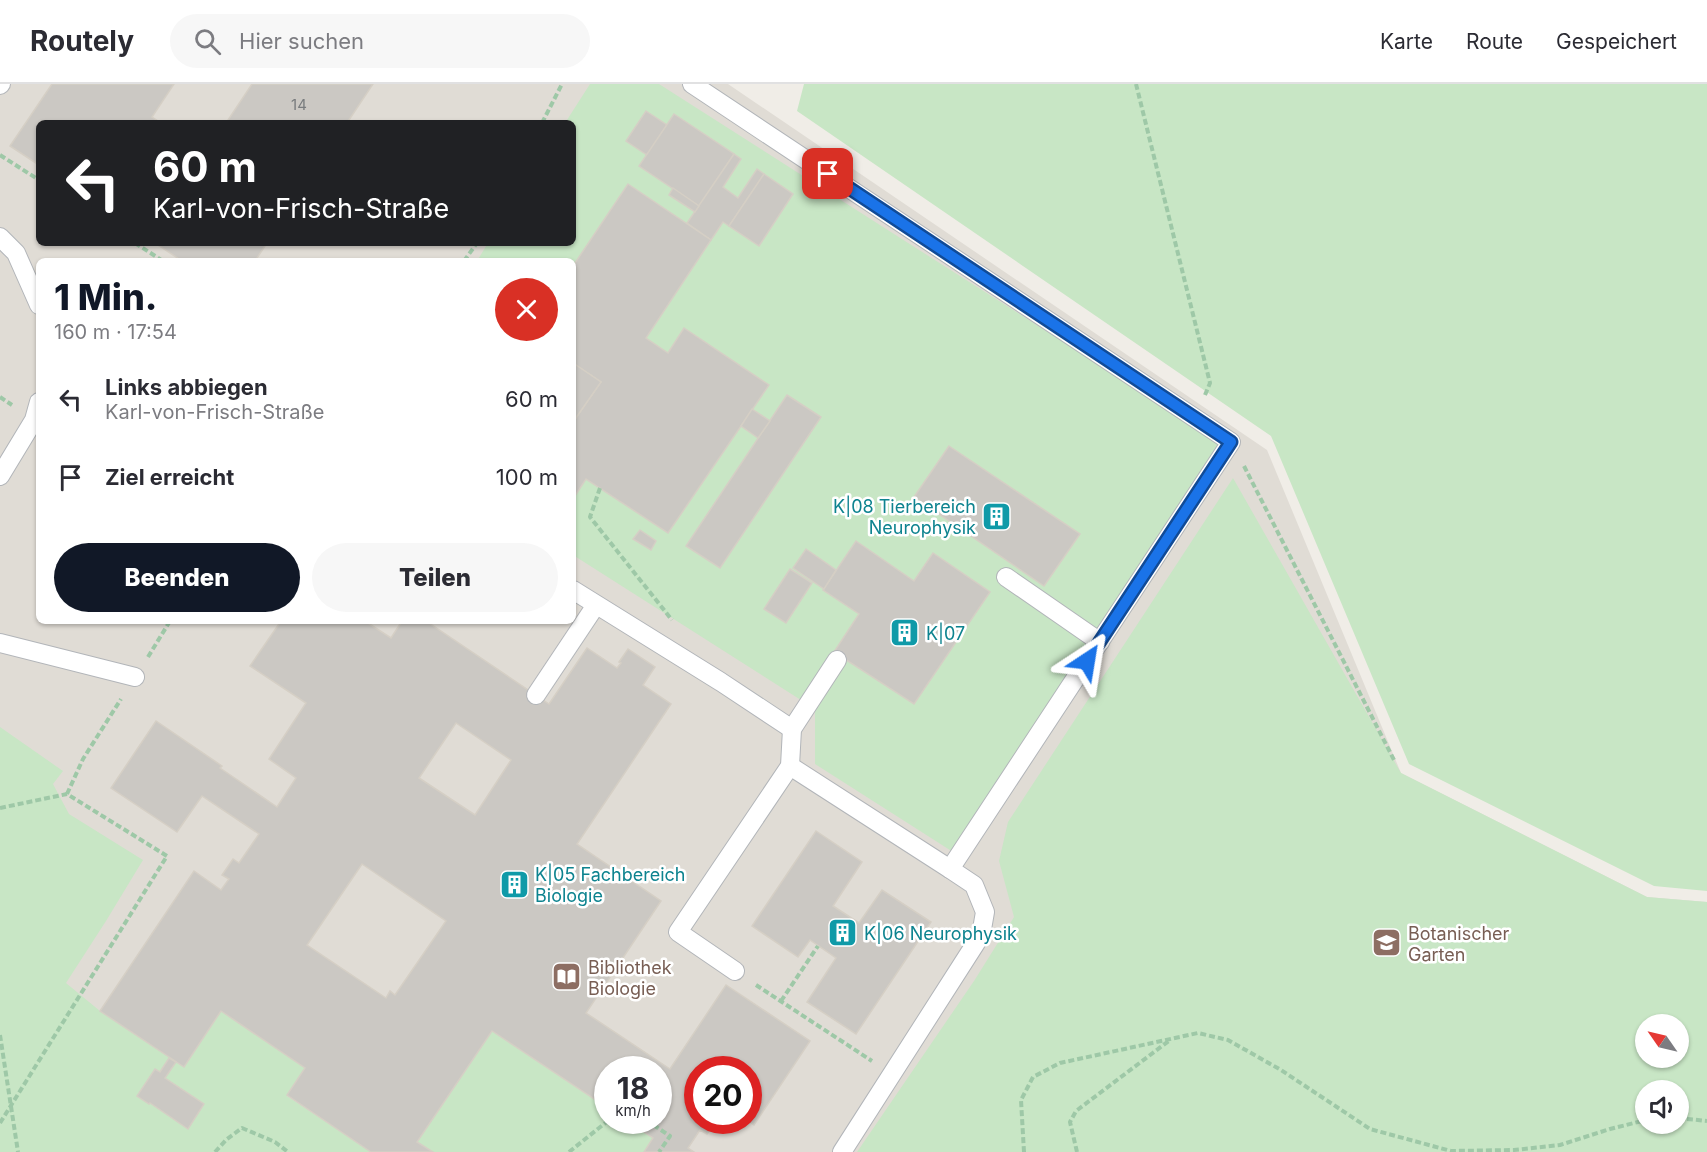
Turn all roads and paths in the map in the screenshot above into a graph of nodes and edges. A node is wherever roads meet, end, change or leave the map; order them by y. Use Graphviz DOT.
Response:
graph roads {
  1 [pos="562,84"];
  2 [pos="692,84"];
  3 [pos="1136,84"];
  4 [pos="544,120"];
  5 [pos="0,155"];
  6 [pos="36,178"];
  7 [pos="0,237"];
  8 [pos="140,246"];
  9 [pos="158,258"];
  10 [pos="36,298"];
  11 [pos="36,413"];
  12 [pos="1196,418"];
  13 [pos="1231,442"];
  14 [pos="0,476"];
  15 [pos="600,488"];
  16 [pos="1006,577"];
  17 [pos="576,592"];
  18 [pos="596,605"];
  19 [pos="168,624"];
  20 [pos="677,627"];
  21 [pos="1100,642"];
  22 [pos="0,643"];
  23 [pos="837,660"];
  24 [pos="135,677"];
  25 [pos="537,696"];
  26 [pos="792,729"];
  27 [pos="1395,762"];
  28 [pos="790,766"];
  29 [pos="67,794"];
  30 [pos="0,808"];
  31 [pos="950,869"];
  32 [pos="818,946"];
  33 [pos="735,971"];
  34 [pos="781,1001"];
  35 [pos="0,1035"];
  36 [pos="1173,1038"];
  37 [pos="892,1074"];
  38 [pos="11,1106"];
  39 [pos="1689,1119"];
  40 [pos="1707,1121"];
  41 [pos="0,1123"];
  42 [pos="1635,1123"];
  43 [pos="594,1132"];
  44 [pos="667,1134"];
  45 [pos="18,1152"];
  46 [pos="215,1152"];
  47 [pos="288,1152"];
  48 [pos="569,1152"];
  49 [pos="659,1152"];
  50 [pos="842,1152"];
  51 [pos="1024,1152"];
  52 [pos="1077,1152"];
  1 -- 4 [label="path"];
  2 -- 12 [label="lane"];
  3 -- 12 [label="path"];
  5 -- 6 [label="path"];
  7 -- 10 [label="lane"];
  8 -- 9 [label="path"];
  11 -- 14 [label="lane"];
  12 -- 13 [label="lane"];
  13 -- 21 [label="lane"];
  13 -- 27 [label="path"];
  15 -- 20 [label="path"];
  16 -- 21 [label="lane"];
  17 -- 18 [label="lane"];
  18 -- 25 [label="lane"];
  18 -- 26 [label="lane"];
  19 -- 24 [label="path"];
  21 -- 31 [label="lane"];
  22 -- 24 [label="lane"];
  23 -- 26 [label="lane"];
  24 -- 29 [label="path"];
  26 -- 28 [label="lane"];
  28 -- 31 [label="lane"];
  28 -- 33 [label="lane"];
  29 -- 30 [label="path"];
  29 -- 38 [label="path"];
  31 -- 37 [label="lane"];
  32 -- 34 [label="path"];
  33 -- 34 [label="path"];
  34 -- 37 [label="path"];
  35 -- 38 [label="path"];
  36 -- 42 [label="path"];
  36 -- 51 [label="path"];
  36 -- 52 [label="path"];
  37 -- 50 [label="lane"];
  38 -- 41 [label="path"];
  38 -- 45 [label="path"];
  39 -- 40 [label="path"];
  43 -- 48 [label="path"];
  44 -- 49 [label="path"];
  46 -- 47 [label="path"];
}
